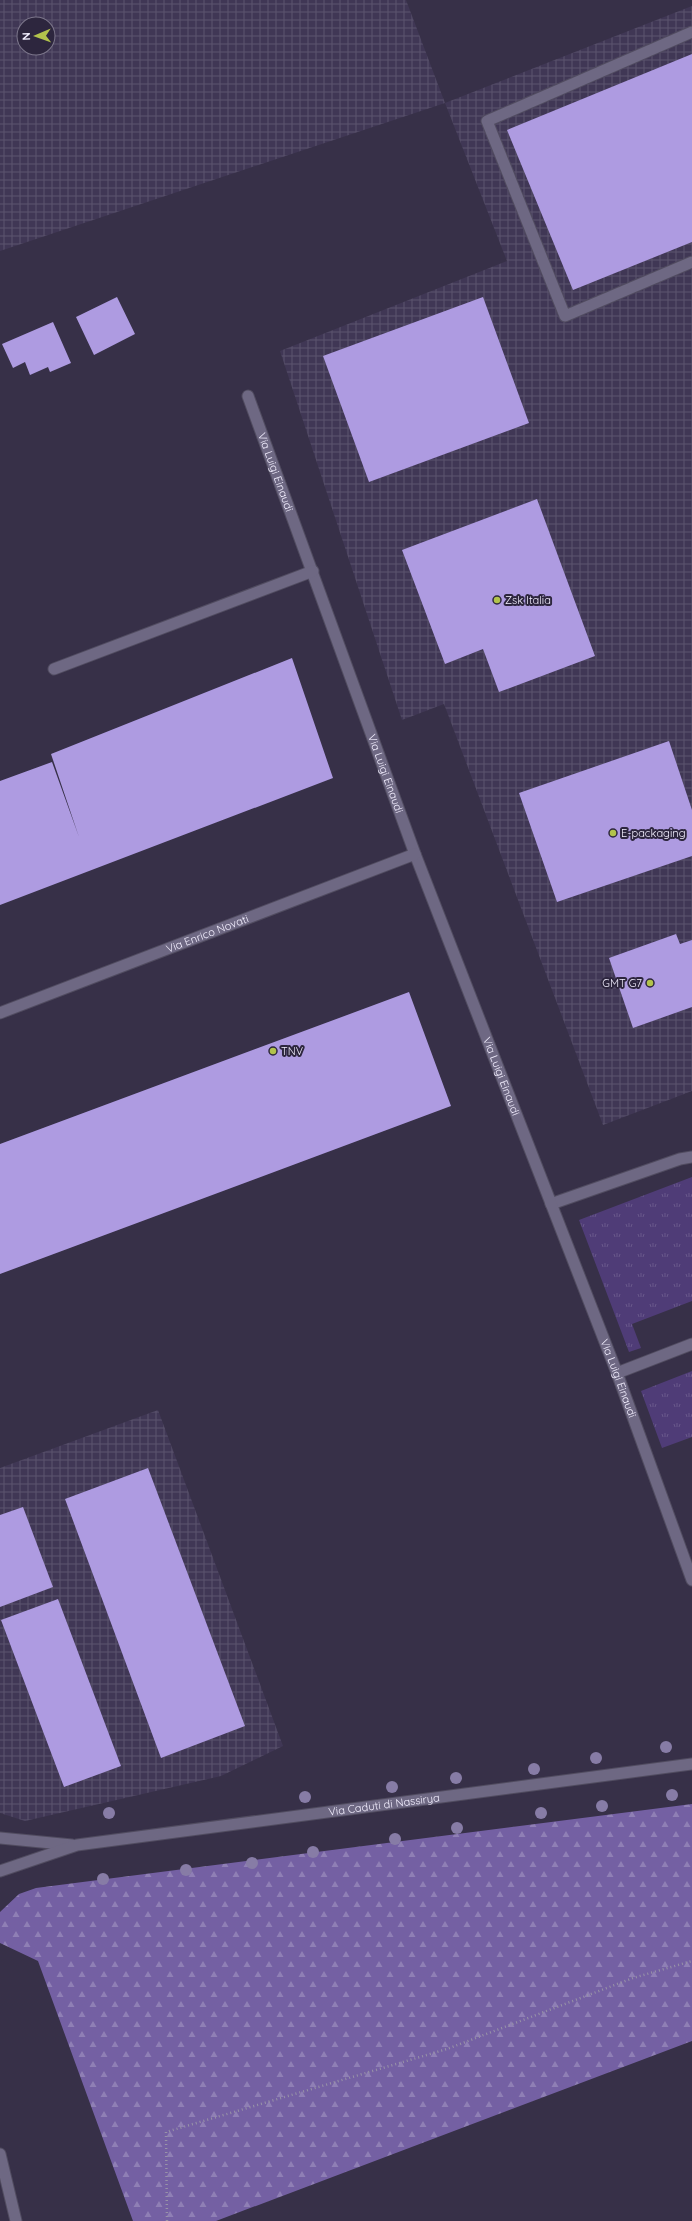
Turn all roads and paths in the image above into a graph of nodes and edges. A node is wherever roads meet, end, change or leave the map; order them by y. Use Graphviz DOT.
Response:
graph roads {
  1 [pos="692,32"];
  2 [pos="692,262"];
  3 [pos="248,396"];
  4 [pos="313,571"];
  5 [pos="54,669"];
  6 [pos="416,854"];
  7 [pos="0,1013"];
  8 [pos="692,1157"];
  9 [pos="551,1204"];
  10 [pos="692,1344"];
  11 [pos="617,1372"];
  12 [pos="692,1580"];
  13 [pos="692,1764"];
  14 [pos="0,1838"];
  15 [pos="77,1845"];
  16 [pos="0,1871"];
  17 [pos="692,1961"];
  18 [pos="0,2154"];
  19 [pos="16,2221"];
  20 [pos="167,2221"];
  1 -- 2 [label="street"];
  3 -- 4 [label="street, Via Luigi Einaudi"];
  4 -- 5 [label="street"];
  4 -- 6 [label="street, Via Luigi Einaudi"];
  6 -- 7 [label="street, Via Enrico Novati"];
  6 -- 9 [label="street, Via Luigi Einaudi"];
  8 -- 9 [label="street"];
  9 -- 11 [label="street, Via Luigi Einaudi"];
  10 -- 11 [label="street"];
  11 -- 12 [label="street, Via Luigi Einaudi"];
  13 -- 15 [label="street, Via Caduti di Nassirya"];
  14 -- 15 [label="street, Via Caduti di Nassirya"];
  15 -- 16 [label="street, Via Caduti di Nassirya"];
  17 -- 20 [label="path"];
  18 -- 19 [label="street"];
}
